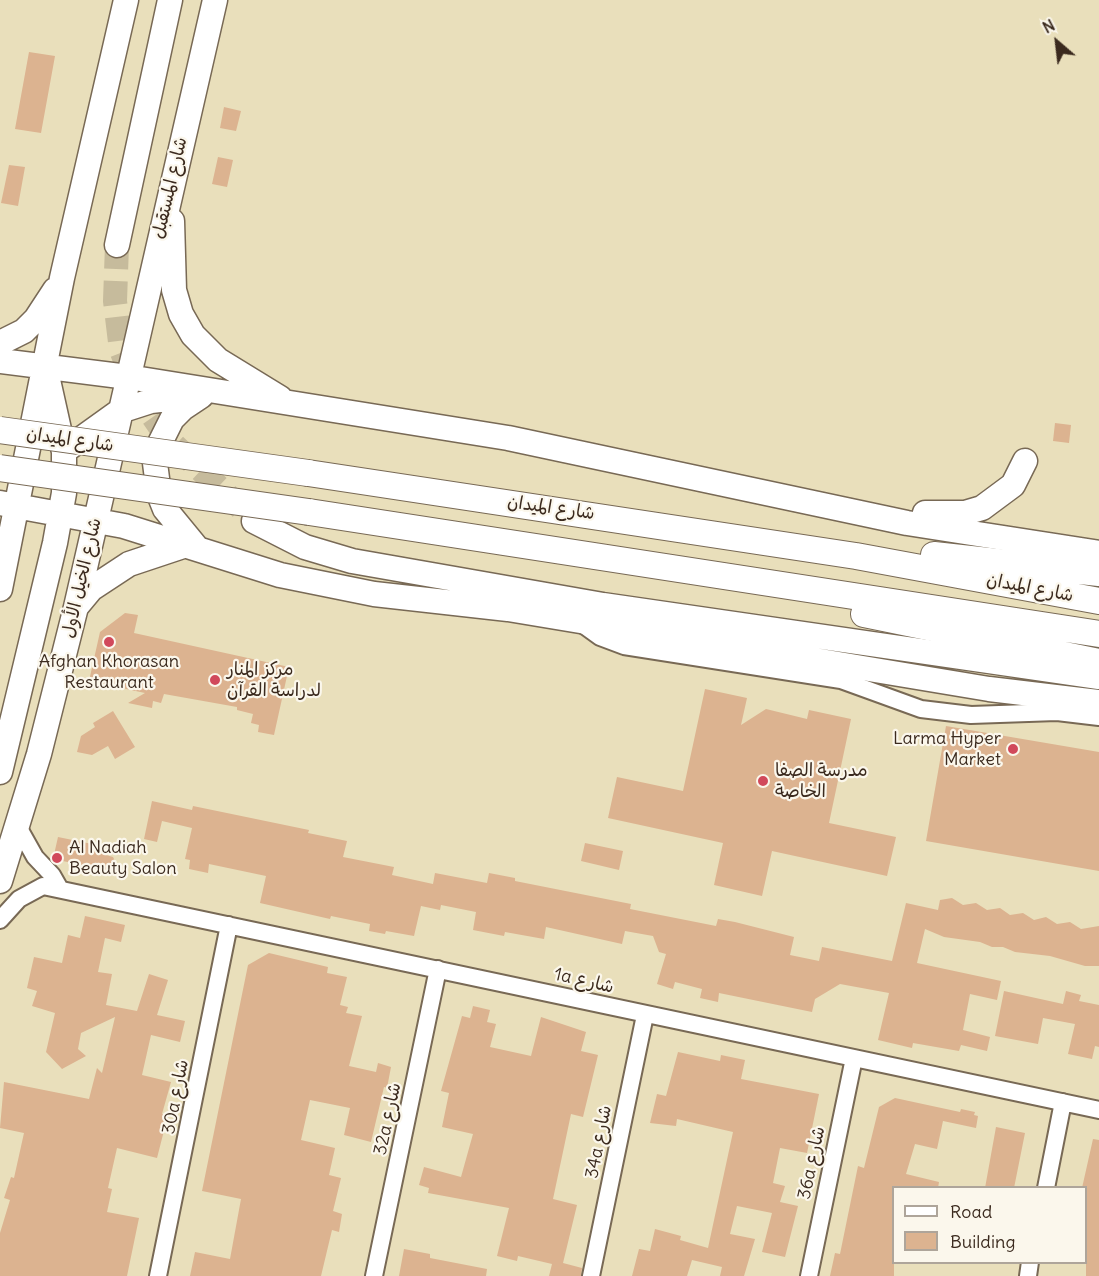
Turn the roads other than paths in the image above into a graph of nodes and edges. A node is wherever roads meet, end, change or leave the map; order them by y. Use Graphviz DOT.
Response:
graph roads {
  1 [pos="126,0"];
  2 [pos="170,0"];
  3 [pos="215,0"];
  4 [pos="171,183"];
  5 [pos="117,245"];
  6 [pos="62,278"];
  7 [pos="0,343"];
  8 [pos="0,361"];
  9 [pos="53,367"];
  10 [pos="128,377"];
  11 [pos="211,391"];
  12 [pos="290,404"];
  13 [pos="120,411"];
  14 [pos="0,430"];
  15 [pos="69,442"];
  16 [pos="1025,461"];
  17 [pos="12,468"];
  18 [pos="0,478"];
  19 [pos="8,504"];
  20 [pos="61,513"];
  21 [pos="96,520"];
  22 [pos="254,520"];
  23 [pos="907,523"];
  24 [pos="192,546"];
  25 [pos="1099,553"];
  26 [pos="856,556"];
  27 [pos="1099,573"];
  28 [pos="765,583"];
  29 [pos="0,589"];
  30 [pos="1099,601"];
  31 [pos="76,607"];
  32 [pos="579,622"];
  33 [pos="1099,634"];
  34 [pos="1099,662"];
  35 [pos="1099,677"];
  36 [pos="1099,702"];
  37 [pos="1099,717"];
  38 [pos="0,772"];
  39 [pos="17,825"];
  40 [pos="0,881"];
  41 [pos="60,889"];
  42 [pos="0,920"];
  43 [pos="229,925"];
  44 [pos="438,969"];
  45 [pos="645,1015"];
  46 [pos="854,1058"];
  47 [pos="1063,1102"];
  48 [pos="1099,1110"];
  49 [pos="1046,1186"];
  50 [pos="158,1276"];
  51 [pos="374,1276"];
  52 [pos="591,1276"];
  53 [pos="809,1276"];
  1 -- 6 [label="main road"];
  2 -- 5 [label="main road"];
  3 -- 4 [label="main road, شارع المستقبل"];
  4 -- 10 [label="main road, شارع المستقبل"];
  4 -- 12 [label="main road"];
  6 -- 7 [label="main road"];
  6 -- 9 [label="main road"];
  8 -- 9 [label="main road"];
  9 -- 10 [label="main road"];
  9 -- 15 [label="main road"];
  9 -- 17 [label="main road"];
  10 -- 11 [label="main road"];
  10 -- 13 [label="main road, شارع الخيل الأول"];
  10 -- 15 [label="main road"];
  11 -- 12 [label="main road"];
  11 -- 13 [label="main road"];
  11 -- 24 [label="main road"];
  12 -- 23 [label="main road"];
  13 -- 15 [label="main road"];
  13 -- 21 [label="main road, شارع الخيل الأول"];
  14 -- 26 [label="main road, شارع الميدان, bridge"];
  15 -- 17 [label="main road"];
  15 -- 19 [label="main road"];
  15 -- 20 [label="main road"];
  15 -- 21 [label="main road"];
  16 -- 23 [label="main road"];
  17 -- 18 [label="main road"];
  17 -- 19 [label="main road"];
  17 -- 28 [label="main road, شارع الميدان, bridge"];
  19 -- 20 [label="main road"];
  19 -- 29 [label="main road"];
  20 -- 21 [label="main road"];
  20 -- 38 [label="main road"];
  21 -- 24 [label="main road"];
  21 -- 31 [label="main road, شارع الخيل الأول"];
  22 -- 35 [label="main road"];
  23 -- 25 [label="main road"];
  24 -- 31 [label="main road"];
  24 -- 32 [label="main road"];
  26 -- 27 [label="main road"];
  26 -- 30 [label="main road, شارع الميدان"];
  28 -- 33 [label="main road, شارع الميدان"];
  28 -- 34 [label="main road"];
  31 -- 39 [label="main road, شارع الخيل الأول"];
  32 -- 36 [label="main road"];
  32 -- 37 [label="street"];
  39 -- 40 [label="main road, شارع الخيل الأول"];
  39 -- 41 [label="street"];
  41 -- 42 [label="street, 1a شارع"];
  41 -- 43 [label="street, 1a شارع"];
  43 -- 44 [label="street, 1a شارع"];
  43 -- 50 [label="street, 30a شارع"];
  44 -- 45 [label="street, 1a شارع"];
  44 -- 51 [label="street, 32a شارع"];
  45 -- 46 [label="street, 1a شارع"];
  45 -- 52 [label="street, 34a شارع"];
  46 -- 47 [label="street, 1a شارع"];
  46 -- 53 [label="street, 36a شارع"];
  47 -- 48 [label="street, 1a شارع"];
  47 -- 49 [label="street"];
}
